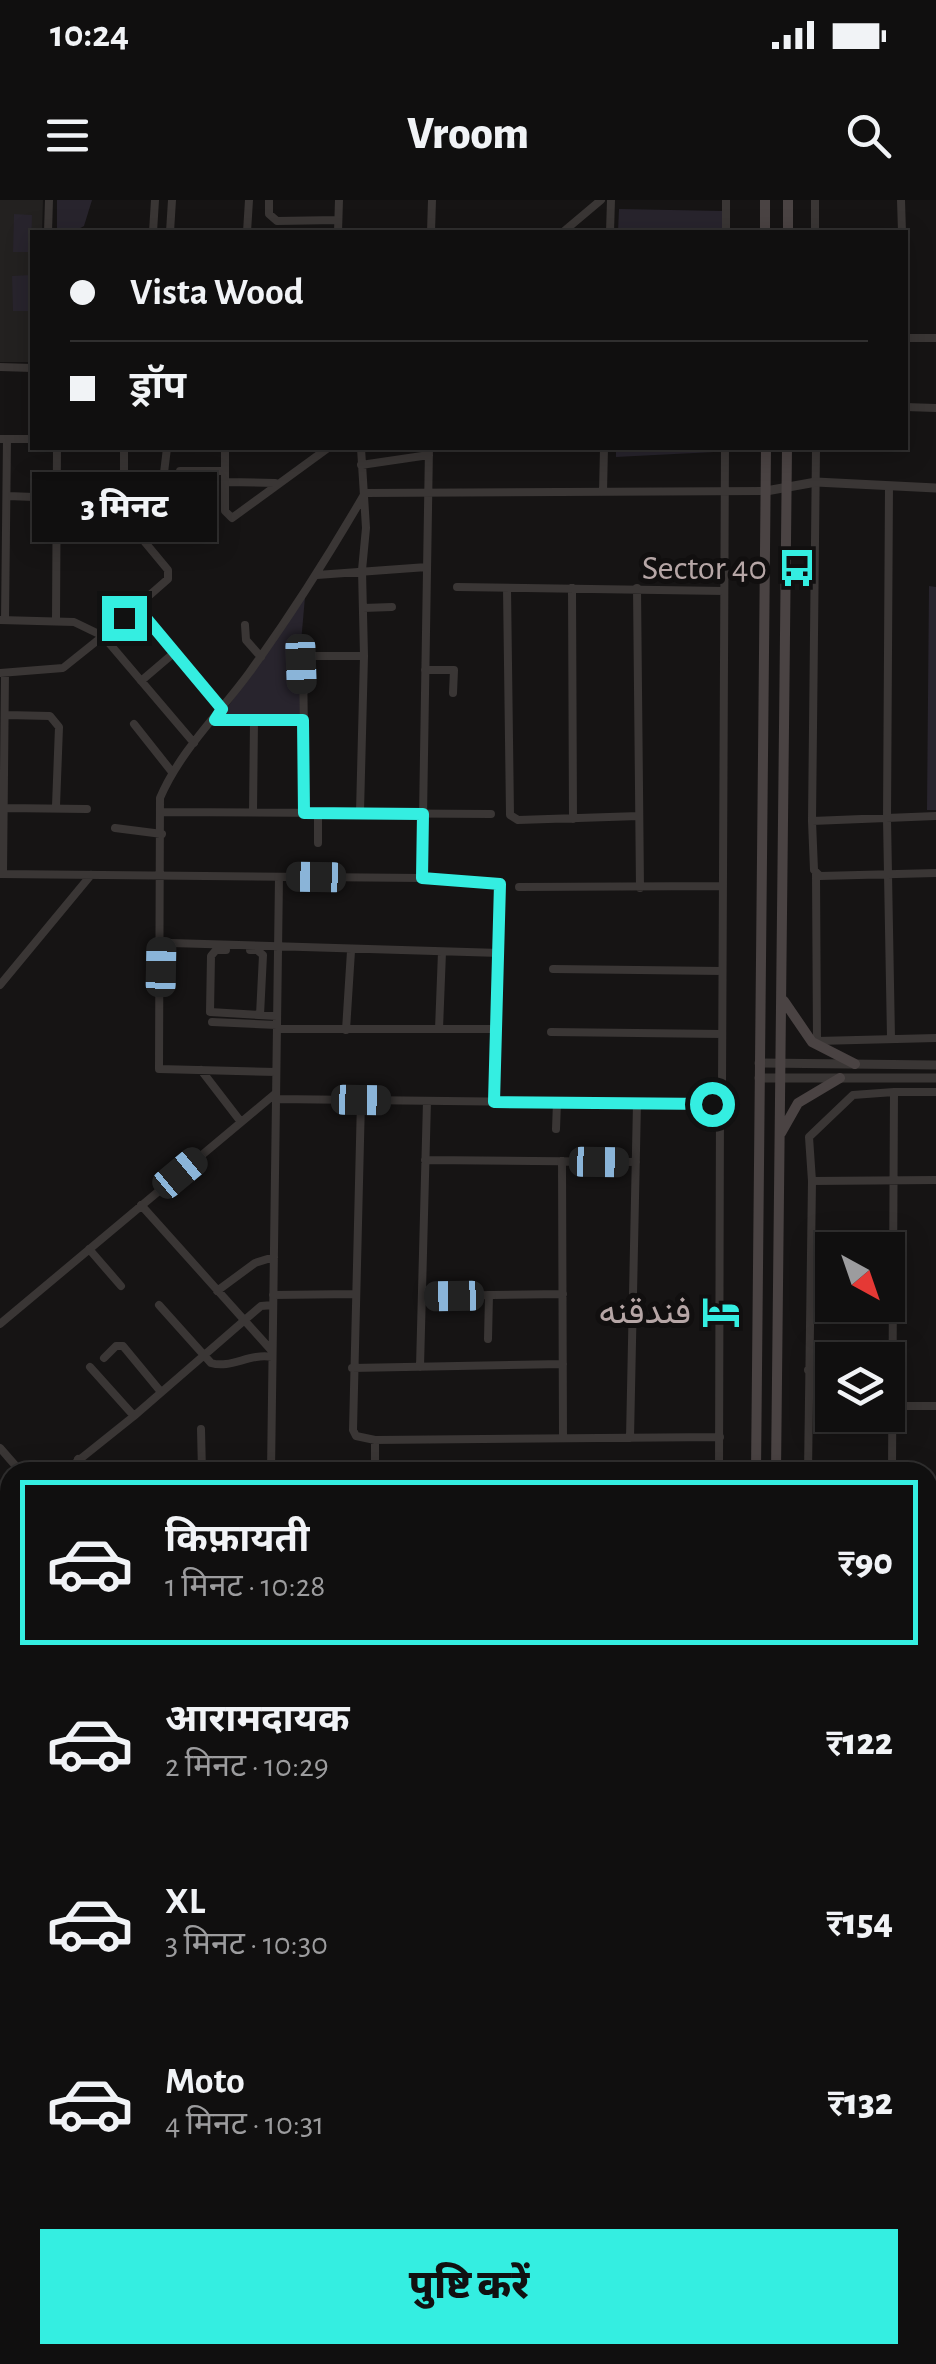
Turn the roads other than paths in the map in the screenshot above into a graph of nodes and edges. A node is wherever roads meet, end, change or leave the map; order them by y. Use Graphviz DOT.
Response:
graph roads {
  1 [pos="49,200"];
  2 [pos="155,200"];
  3 [pos="172,200"];
  4 [pos="249,200"];
  5 [pos="270,200"];
  6 [pos="338,200"];
  7 [pos="432,200"];
  8 [pos="602,200"];
  9 [pos="611,200"];
  10 [pos="726,200"];
  11 [pos="764,200"];
  12 [pos="788,200"];
  13 [pos="815,200"];
  14 [pos="902,200"];
  15 [pos="338,220"];
  16 [pos="48,230"];
  17 [pos="153,230"];
  18 [pos="170,230"];
  19 [pos="247,230"];
  20 [pos="338,230"];
  21 [pos="432,230"];
  22 [pos="565,230"];
  23 [pos="610,230"];
  24 [pos="726,230"];
  25 [pos="765,230"];
  26 [pos="788,230"];
  27 [pos="815,230"];
  28 [pos="902,230"];
  29 [pos="908,338"];
  30 [pos="936,338"];
  31 [pos="0,367"];
  32 [pos="30,368"];
  33 [pos="908,408"];
  34 [pos="936,408"];
  35 [pos="30,438"];
  36 [pos="4,439"];
  37 [pos="57,450"];
  38 [pos="124,450"];
  39 [pos="167,450"];
  40 [pos="225,450"];
  41 [pos="325,450"];
  42 [pos="361,450"];
  43 [pos="604,450"];
  44 [pos="725,450"];
  45 [pos="766,450"];
  46 [pos="786,450"];
  47 [pos="816,450"];
  48 [pos="429,451"];
  49 [pos="362,464"];
  50 [pos="180,472"];
  51 [pos="225,472"];
  52 [pos="225,482"];
  53 [pos="816,482"];
  54 [pos="277,484"];
  55 [pos="786,485"];
  56 [pos="889,486"];
  57 [pos="936,488"];
  58 [pos="766,490"];
  59 [pos="429,491"];
  60 [pos="725,491"];
  61 [pos="603,492"];
  62 [pos="366,493"];
  63 [pos="8,496"];
  64 [pos="57,497"];
  65 [pos="121,501"];
  66 [pos="427,567"];
  67 [pos="362,570"];
  68 [pos="317,575"];
  69 [pos="457,588"];
  70 [pos="506,588"];
  71 [pos="572,588"];
  72 [pos="637,588"];
  73 [pos="724,591"];
  74 [pos="136,606"];
  75 [pos="363,608"];
  76 [pos="392,608"];
  77 [pos="2,620"];
  78 [pos="56,620"];
  79 [pos="245,625"];
  80 [pos="103,636"];
  81 [pos="175,652"];
  82 [pos="364,656"];
  83 [pos="261,657"];
  84 [pos="425,670"];
  85 [pos="3,672"];
  86 [pos="141,681"];
  87 [pos="453,693"];
  88 [pos="222,709"];
  89 [pos="6,715"];
  90 [pos="215,720"];
  91 [pos="254,720"];
  92 [pos="303,720"];
  93 [pos="134,724"];
  94 [pos="194,744"];
  95 [pos="172,772"];
  96 [pos="56,806"];
  97 [pos="4,808"];
  98 [pos="87,808"];
  99 [pos="162,812"];
  100 [pos="253,812"];
  101 [pos="318,812"];
  102 [pos="360,812"];
  103 [pos="304,813"];
  104 [pos="423,814"];
  105 [pos="492,814"];
  106 [pos="639,816"];
  107 [pos="936,816"];
  108 [pos="573,819"];
  109 [pos="887,819"];
  110 [pos="812,821"];
  111 [pos="115,828"];
  112 [pos="162,834"];
  113 [pos="318,843"];
  114 [pos="936,873"];
  115 [pos="2,874"];
  116 [pos="816,874"];
  117 [pos="889,874"];
  118 [pos="162,875"];
  119 [pos="90,876"];
  120 [pos="279,877"];
  121 [pos="422,878"];
  122 [pos="723,886"];
  123 [pos="519,887"];
  124 [pos="640,888"];
  125 [pos="171,943"];
  126 [pos="278,947"];
  127 [pos="351,950"];
  128 [pos="442,952"];
  129 [pos="500,953"];
  130 [pos="554,970"];
  131 [pos="722,972"];
  132 [pos="0,985"];
  133 [pos="782,995"];
  134 [pos="260,1015"];
  135 [pos="212,1022"];
  136 [pos="277,1023"];
  137 [pos="439,1029"];
  138 [pos="346,1030"];
  139 [pos="497,1030"];
  140 [pos="552,1032"];
  141 [pos="722,1034"];
  142 [pos="891,1038"];
  143 [pos="936,1038"];
  144 [pos="759,1062"];
  145 [pos="781,1064"];
  146 [pos="855,1064"];
  147 [pos="936,1064"];
  148 [pos="201,1070"];
  149 [pos="276,1072"];
  150 [pos="758,1078"];
  151 [pos="780,1078"];
  152 [pos="840,1078"];
  153 [pos="936,1078"];
  154 [pos="722,1088"];
  155 [pos="894,1092"];
  156 [pos="936,1092"];
  157 [pos="276,1096"];
  158 [pos="361,1100"];
  159 [pos="427,1100"];
  160 [pos="494,1102"];
  161 [pos="556,1102"];
  162 [pos="638,1103"];
  163 [pos="241,1122"];
  164 [pos="556,1129"];
  165 [pos="780,1135"];
  166 [pos="425,1160"];
  167 [pos="562,1161"];
  168 [pos="636,1162"];
  169 [pos="812,1180"];
  170 [pos="894,1180"];
  171 [pos="936,1180"];
  172 [pos="141,1206"];
  173 [pos="89,1249"];
  174 [pos="274,1257"];
  175 [pos="121,1286"];
  176 [pos="217,1291"];
  177 [pos="355,1294"];
  178 [pos="563,1294"];
  179 [pos="490,1295"];
  180 [pos="422,1296"];
  181 [pos="273,1300"];
  182 [pos="160,1306"];
  183 [pos="245,1322"];
  184 [pos="0,1324"];
  185 [pos="488,1339"];
  186 [pos="891,1342"];
  187 [pos="272,1354"];
  188 [pos="203,1356"];
  189 [pos="104,1358"];
  190 [pos="563,1364"];
  191 [pos="90,1367"];
  192 [pos="420,1367"];
  193 [pos="352,1368"];
  194 [pos="808,1370"];
  195 [pos="815,1370"];
  196 [pos="161,1392"];
  197 [pos="905,1406"];
  198 [pos="936,1406"];
  199 [pos="134,1416"];
  200 [pos="202,1429"];
  201 [pos="893,1432"];
  202 [pos="720,1437"];
  203 [pos="563,1438"];
  204 [pos="630,1438"];
  205 [pos="375,1440"];
  206 [pos="78,1459"];
  207 [pos="75,1462"];
  208 [pos="81,1462"];
  209 [pos="202,1462"];
  210 [pos="271,1462"];
  211 [pos="375,1462"];
  212 [pos="719,1462"];
  213 [pos="755,1462"];
  214 [pos="776,1462"];
  215 [pos="808,1462"];
  216 [pos="892,1462"];
  1 -- 16 [label="street"];
  2 -- 17 [label="street"];
  3 -- 18 [label="street"];
  4 -- 19 [label="street"];
  5 -- 15 [label="street"];
  6 -- 15 [label="street"];
  7 -- 21 [label="street"];
  8 -- 22 [label="street"];
  9 -- 23 [label="street"];
  10 -- 24 [label="street"];
  11 -- 25 [label="main road"];
  12 -- 26 [label="main road"];
  13 -- 27 [label="street"];
  14 -- 28 [label="street"];
  15 -- 20 [label="street"];
  29 -- 30 [label="street"];
  31 -- 32 [label="street"];
  33 -- 34 [label="street"];
  35 -- 36 [label="street"];
  36 -- 63 [label="street"];
  37 -- 64 [label="street"];
  38 -- 65 [label="street"];
  39 -- 65 [label="street"];
  40 -- 51 [label="street"];
  41 -- 54 [label="street"];
  42 -- 49 [label="street"];
  43 -- 61 [label="street"];
  44 -- 60 [label="street"];
  45 -- 58 [label="main road"];
  46 -- 55 [label="main road"];
  47 -- 53 [label="street"];
  48 -- 49 [label="street"];
  48 -- 59 [label="street"];
  49 -- 62 [label="street"];
  50 -- 51 [label="street"];
  51 -- 52 [label="street"];
  52 -- 54 [label="street"];
  52 -- 54 [label="street"];
  53 -- 55 [label="street"];
  53 -- 56 [label="street"];
  53 -- 110 [label="street"];
  55 -- 58 [label="street"];
  55 -- 133 [label="main road"];
  56 -- 57 [label="street"];
  56 -- 109 [label="street"];
  58 -- 60 [label="street"];
  58 -- 144 [label="main road"];
  59 -- 61 [label="street"];
  59 -- 62 [label="street"];
  59 -- 66 [label="street"];
  60 -- 61 [label="street"];
  60 -- 73 [label="street"];
  62 -- 67 [label="street"];
  62 -- 68 [label="street"];
  63 -- 64 [label="street"];
  63 -- 77 [label="street"];
  64 -- 65 [label="street"];
  64 -- 78 [label="street"];
  65 -- 74 [label="street"];
  66 -- 67 [label="street"];
  66 -- 84 [label="street"];
  67 -- 68 [label="street"];
  67 -- 75 [label="street"];
  68 -- 83 [label="street"];
  69 -- 70 [label="street"];
  70 -- 71 [label="street"];
  70 -- 108 [label="street"];
  71 -- 72 [label="street"];
  71 -- 108 [label="street"];
  72 -- 73 [label="street"];
  72 -- 106 [label="street"];
  73 -- 122 [label="street"];
  74 -- 80 [label="street"];
  74 -- 81 [label="street"];
  75 -- 76 [label="street"];
  75 -- 82 [label="street"];
  77 -- 78 [label="street"];
  78 -- 80 [label="street"];
  79 -- 83 [label="street"];
  80 -- 85 [label="street"];
  80 -- 86 [label="street"];
  81 -- 86 [label="street"];
  81 -- 88 [label="street"];
  82 -- 92 [label="street"];
  82 -- 102 [label="street"];
  83 -- 88 [label="street"];
  84 -- 87 [label="street"];
  84 -- 104 [label="street"];
  85 -- 89 [label="street"];
  86 -- 94 [label="street"];
  88 -- 90 [label="street"];
  89 -- 96 [label="street"];
  89 -- 97 [label="street"];
  90 -- 91 [label="street"];
  90 -- 94 [label="street"];
  91 -- 92 [label="street"];
  91 -- 100 [label="street"];
  92 -- 103 [label="street"];
  93 -- 95 [label="street"];
  94 -- 95 [label="street"];
  95 -- 99 [label="street"];
  96 -- 97 [label="street"];
  96 -- 98 [label="street"];
  97 -- 115 [label="street"];
  99 -- 100 [label="street"];
  99 -- 112 [label="street"];
  100 -- 103 [label="street"];
  101 -- 102 [label="street"];
  101 -- 103 [label="street"];
  101 -- 113 [label="street"];
  102 -- 104 [label="street"];
  104 -- 105 [label="street"];
  104 -- 121 [label="street"];
  106 -- 108 [label="street"];
  106 -- 124 [label="street"];
  107 -- 109 [label="street"];
  109 -- 110 [label="street"];
  109 -- 117 [label="street"];
  110 -- 116 [label="street"];
  111 -- 112 [label="street"];
  112 -- 118 [label="street"];
  114 -- 117 [label="street"];
  115 -- 119 [label="street"];
  116 -- 117 [label="street"];
  116 -- 142 [label="street"];
  117 -- 142 [label="street"];
  118 -- 119 [label="street"];
  118 -- 120 [label="street"];
  118 -- 148 [label="street"];
  119 -- 132 [label="street"];
  120 -- 121 [label="street"];
  120 -- 126 [label="street"];
  121 -- 129 [label="street"];
  122 -- 124 [label="street"];
  122 -- 131 [label="street"];
  123 -- 124 [label="street"];
  125 -- 126 [label="street"];
  126 -- 127 [label="street"];
  126 -- 136 [label="street"];
  127 -- 128 [label="street"];
  127 -- 138 [label="street"];
  128 -- 129 [label="street"];
  128 -- 137 [label="street"];
  129 -- 139 [label="street"];
  130 -- 131 [label="street"];
  131 -- 141 [label="street"];
  133 -- 145 [label="main road"];
  133 -- 146 [label="main road"];
  134 -- 134 [label="street"];
  134 -- 136 [label="street"];
  135 -- 136 [label="street"];
  136 -- 138 [label="street"];
  136 -- 149 [label="street"];
  137 -- 138 [label="street"];
  137 -- 139 [label="street"];
  139 -- 160 [label="street"];
  140 -- 141 [label="street"];
  141 -- 154 [label="street"];
  142 -- 143 [label="street"];
  144 -- 145 [label="street"];
  144 -- 150 [label="main road"];
  145 -- 146 [label="street"];
  145 -- 151 [label="main road"];
  146 -- 147 [label="street"];
  148 -- 149 [label="street"];
  148 -- 163 [label="street"];
  149 -- 157 [label="street"];
  150 -- 151 [label="street"];
  150 -- 213 [label="main road"];
  151 -- 152 [label="street"];
  151 -- 165 [label="main road"];
  152 -- 153 [label="street"];
  152 -- 165 [label="main road"];
  155 -- 156 [label="street"];
  155 -- 169 [label="street"];
  155 -- 170 [label="street"];
  157 -- 158 [label="street"];
  157 -- 163 [label="street"];
  157 -- 174 [label="street"];
  158 -- 159 [label="street"];
  158 -- 177 [label="street"];
  159 -- 160 [label="street"];
  159 -- 166 [label="street"];
  160 -- 161 [label="street"];
  161 -- 162 [label="street"];
  161 -- 164 [label="street"];
  162 -- 168 [label="street"];
  162 -- 202 [label="street"];
  163 -- 172 [label="street"];
  165 -- 214 [label="main road"];
  166 -- 167 [label="street"];
  166 -- 180 [label="street"];
  167 -- 168 [label="street"];
  167 -- 178 [label="street"];
  168 -- 204 [label="street"];
  169 -- 170 [label="street"];
  169 -- 194 [label="street"];
  170 -- 171 [label="street"];
  170 -- 186 [label="street"];
  172 -- 173 [label="street"];
  172 -- 176 [label="street"];
  173 -- 175 [label="street"];
  173 -- 184 [label="street"];
  174 -- 176 [label="street"];
  174 -- 181 [label="street"];
  176 -- 183 [label="street"];
  177 -- 181 [label="street"];
  177 -- 193 [label="street"];
  178 -- 179 [label="street"];
  178 -- 190 [label="street"];
  179 -- 180 [label="street"];
  179 -- 185 [label="street"];
  180 -- 192 [label="street"];
  181 -- 183 [label="street"];
  181 -- 187 [label="street"];
  182 -- 188 [label="street"];
  183 -- 187 [label="street"];
  183 -- 188 [label="street"];
  187 -- 188 [label="street"];
  187 -- 210 [label="street"];
  188 -- 196 [label="street"];
  189 -- 196 [label="street"];
  190 -- 192 [label="street"];
  190 -- 203 [label="street"];
  191 -- 199 [label="street"];
  192 -- 193 [label="street"];
  193 -- 205 [label="street"];
  194 -- 195 [label="street"];
  194 -- 215 [label="street"];
  196 -- 199 [label="street"];
  197 -- 198 [label="street"];
  199 -- 206 [label="street"];
  200 -- 209 [label="street"];
  201 -- 216 [label="street"];
  202 -- 204 [label="street"];
  202 -- 212 [label="street"];
  203 -- 204 [label="street"];
  203 -- 205 [label="street"];
  205 -- 211 [label="street"];
  206 -- 207 [label="street"];
  206 -- 208 [label="street"];
}
